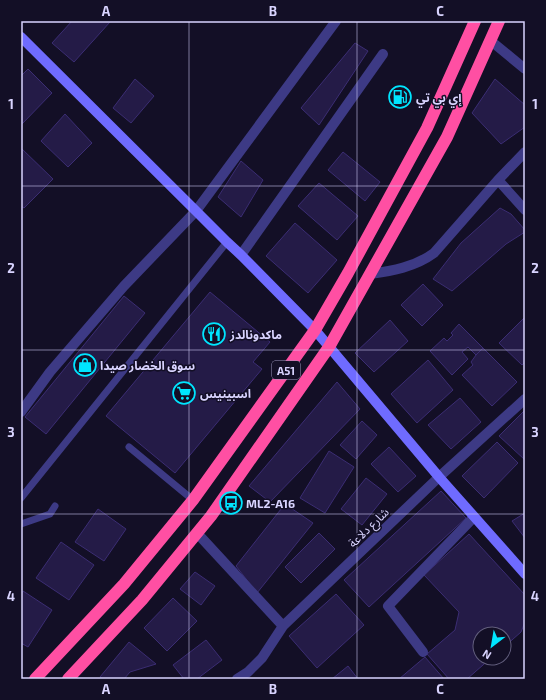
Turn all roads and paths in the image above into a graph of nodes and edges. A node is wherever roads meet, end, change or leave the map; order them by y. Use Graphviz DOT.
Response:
graph roads {
  1 [pos="336,21"];
  2 [pos="475,21"];
  3 [pos="499,21"];
  4 [pos="21,37"];
  5 [pos="491,41"];
  6 [pos="383,54"];
  7 [pos="525,70"];
  8 [pos="525,152"];
  9 [pos="498,180"];
  10 [pos="525,210"];
  11 [pos="196,211"];
  12 [pos="227,242"];
  13 [pos="241,255"];
  14 [pos="370,274"];
  15 [pos="315,330"];
  16 [pos="329,347"];
  17 [pos="525,400"];
  18 [pos="21,412"];
  19 [pos="129,447"];
  20 [pos="439,477"];
  21 [pos="21,498"];
  22 [pos="193,500"];
  23 [pos="55,506"];
  24 [pos="474,517"];
  25 [pos="21,524"];
  26 [pos="197,532"];
  27 [pos="525,574"];
  28 [pos="283,626"];
  29 [pos="423,652"];
  30 [pos="35,679"];
  31 [pos="68,679"];
  32 [pos="237,679"];
  1 -- 11 [label="street"];
  2 -- 15 [label="highway, A51"];
  3 -- 5 [label="highway, A51"];
  4 -- 11 [label="street"];
  5 -- 7 [label="street"];
  5 -- 14 [label="highway, A51"];
  6 -- 13 [label="street"];
  8 -- 9 [label="street"];
  9 -- 10 [label="street"];
  9 -- 14 [label="street"];
  11 -- 12 [label="street"];
  11 -- 18 [label="street"];
  12 -- 13 [label="street"];
  12 -- 21 [label="lane"];
  13 -- 15 [label="street"];
  14 -- 16 [label="highway, A51"];
  15 -- 16 [label="street"];
  15 -- 22 [label="highway, A51"];
  16 -- 20 [label="street"];
  16 -- 26 [label="highway, A51"];
  17 -- 20 [label="street, شارع دلاعة"];
  19 -- 22 [label="lane"];
  20 -- 24 [label="street"];
  20 -- 28 [label="street, شارع دلاعة"];
  22 -- 30 [label="highway, A51"];
  23 -- 25 [label="lane"];
  24 -- 27 [label="street"];
  24 -- 29 [label="street"];
  26 -- 28 [label="street"];
  26 -- 31 [label="highway, A51"];
  28 -- 32 [label="street, شارع دلاعة"];
}
